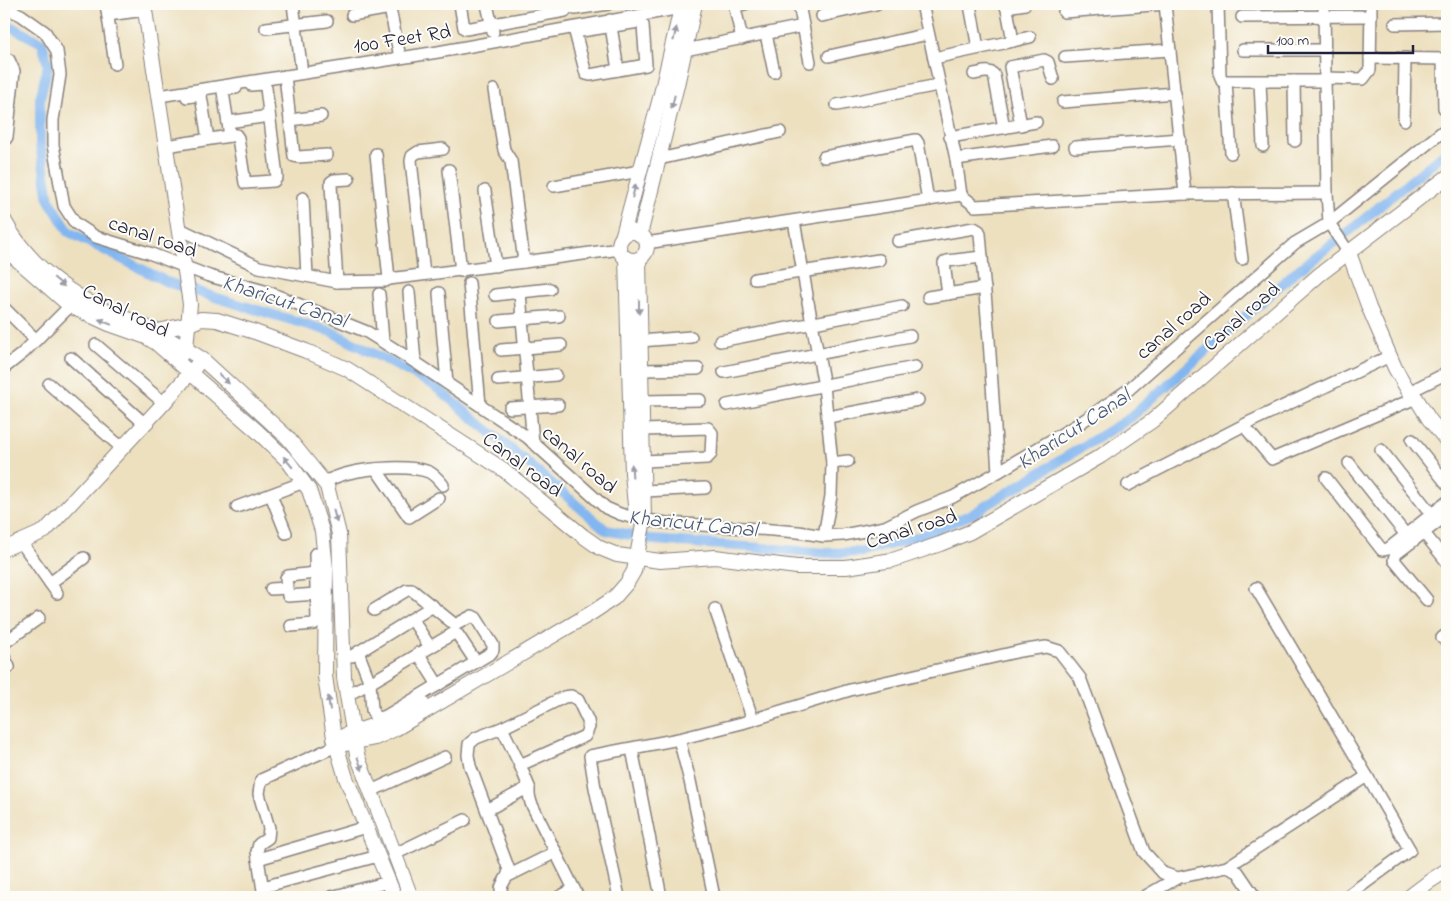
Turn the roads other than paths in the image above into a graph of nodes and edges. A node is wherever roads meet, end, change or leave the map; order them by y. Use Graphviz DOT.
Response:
graph roads {
  1 [pos="293,4"];
  2 [pos="460,4"];
  3 [pos="488,4"];
  4 [pos="537,4"];
  5 [pos="565,4"];
  6 [pos="572,4"];
  7 [pos="603,4"];
  8 [pos="695,4"];
  9 [pos="744,4"];
  10 [pos="799,4"];
  11 [pos="876,4"];
  12 [pos="922,4"];
  13 [pos="1025,4"];
  14 [pos="1165,4"];
  15 [pos="1218,4"];
  16 [pos="1324,4"];
  17 [pos="1371,4"];
  18 [pos="970,5"];
  19 [pos="4,6"];
  20 [pos="390,6"];
  21 [pos="682,6"];
  22 [pos="1006,6"];
  23 [pos="145,7"];
  24 [pos="107,10"];
  25 [pos="1064,12"];
  26 [pos="352,16"];
  27 [pos="539,16"];
  28 [pos="822,16"];
  29 [pos="1324,16"];
  30 [pos="1371,16"];
  31 [pos="1242,17"];
  32 [pos="327,21"];
  33 [pos="610,23"];
  34 [pos="1447,23"];
  35 [pos="1395,24"];
  36 [pos="296,25"];
  37 [pos="491,25"];
  38 [pos="803,26"];
  39 [pos="266,28"];
  40 [pos="542,32"];
  41 [pos="766,34"];
  42 [pos="928,34"];
  43 [pos="1030,37"];
  44 [pos="742,39"];
  45 [pos="494,41"];
  46 [pos="1013,41"];
  47 [pos="978,48"];
  48 [pos="685,50"];
  49 [pos="1170,50"];
  50 [pos="1243,50"];
  51 [pos="1324,50"];
  52 [pos="830,56"];
  53 [pos="4,57"];
  54 [pos="1065,57"];
  55 [pos="400,58"];
  56 [pos="934,58"];
  57 [pos="1370,58"];
  58 [pos="1405,58"];
  59 [pos="1445,59"];
  60 [pos="810,62"];
  61 [pos="116,64"];
  62 [pos="618,70"];
  63 [pos="774,72"];
  64 [pos="302,73"];
  65 [pos="974,74"];
  66 [pos="285,76"];
  67 [pos="1052,79"];
  68 [pos="1324,80"];
  69 [pos="1294,81"];
  70 [pos="1226,82"];
  71 [pos="1260,82"];
  72 [pos="938,85"];
  73 [pos="494,90"];
  74 [pos="1175,93"];
  75 [pos="158,96"];
  76 [pos="186,97"];
  77 [pos="1063,102"];
  78 [pos="837,105"];
  79 [pos="1444,108"];
  80 [pos="269,116"];
  81 [pos="321,116"];
  82 [pos="290,120"];
  83 [pos="1404,120"];
  84 [pos="228,122"];
  85 [pos="1036,122"];
  86 [pos="1022,125"];
  87 [pos="1004,128"];
  88 [pos="1447,128"];
  89 [pos="780,132"];
  90 [pos="230,136"];
  91 [pos="950,137"];
  92 [pos="208,139"];
  93 [pos="1180,139"];
  94 [pos="4,141"];
  95 [pos="1295,141"];
  96 [pos="166,146"];
  97 [pos="1052,146"];
  98 [pos="1263,146"];
  99 [pos="1075,147"];
  100 [pos="443,148"];
  101 [pos="1232,153"];
  102 [pos="376,154"];
  103 [pos="327,155"];
  104 [pos="824,158"];
  105 [pos="659,159"];
  106 [pos="956,159"];
  107 [pos="449,170"];
  108 [pos="640,171"];
  109 [pos="1447,177"];
  110 [pos="349,179"];
  111 [pos="554,186"];
  112 [pos="485,191"];
  113 [pos="1233,193"];
  114 [pos="1327,193"];
  115 [pos="1186,194"];
  116 [pos="961,195"];
  117 [pos="303,198"];
  118 [pos="928,200"];
  119 [pos="4,220"];
  120 [pos="794,221"];
  121 [pos="1325,225"];
  122 [pos="178,228"];
  123 [pos="643,239"];
  124 [pos="4,240"];
  125 [pos="898,241"];
  126 [pos="1347,249"];
  127 [pos="627,251"];
  128 [pos="982,257"];
  129 [pos="1242,258"];
  130 [pos="879,260"];
  131 [pos="524,262"];
  132 [pos="496,266"];
  133 [pos="185,268"];
  134 [pos="461,271"];
  135 [pos="803,272"];
  136 [pos="424,274"];
  137 [pos="307,276"];
  138 [pos="389,279"];
  139 [pos="755,279"];
  140 [pos="337,282"];
  141 [pos="469,283"];
  142 [pos="985,288"];
  143 [pos="550,289"];
  144 [pos="409,292"];
  145 [pos="520,292"];
  146 [pos="439,293"];
  147 [pos="379,294"];
  148 [pos="948,294"];
  149 [pos="495,295"];
  150 [pos="928,297"];
  151 [pos="70,306"];
  152 [pos="902,306"];
  153 [pos="4,308"];
  154 [pos="560,316"];
  155 [pos="522,319"];
  156 [pos="498,321"];
  157 [pos="812,322"];
  158 [pos="189,324"];
  159 [pos="154,332"];
  160 [pos="910,336"];
  161 [pos="691,337"];
  162 [pos="36,340"];
  163 [pos="640,341"];
  164 [pos="720,341"];
  165 [pos="383,342"];
  166 [pos="96,345"];
  167 [pos="560,345"];
  168 [pos="525,348"];
  169 [pos="186,349"];
  170 [pos="501,350"];
  171 [pos="819,353"];
  172 [pos="1390,356"];
  173 [pos="71,358"];
  174 [pos="202,360"];
  175 [pos="178,361"];
  176 [pos="415,362"];
  177 [pos="4,368"];
  178 [pos="698,368"];
  179 [pos="914,368"];
  180 [pos="641,370"];
  181 [pos="191,372"];
  182 [pos="724,372"];
  183 [pos="1447,373"];
  184 [pos="556,375"];
  185 [pos="527,377"];
  186 [pos="498,380"];
  187 [pos="446,383"];
  188 [pos="49,384"];
  189 [pos="824,386"];
  190 [pos="1412,395"];
  191 [pos="700,400"];
  192 [pos="918,400"];
  193 [pos="642,401"];
  194 [pos="164,403"];
  195 [pos="558,405"];
  196 [pos="727,405"];
  197 [pos="480,406"];
  198 [pos="530,406"];
  199 [pos="510,408"];
  200 [pos="828,416"];
  201 [pos="145,424"];
  202 [pos="1244,426"];
  203 [pos="642,430"];
  204 [pos="1412,440"];
  205 [pos="1447,442"];
  206 [pos="533,443"];
  207 [pos="122,448"];
  208 [pos="1381,450"];
  209 [pos="644,461"];
  210 [pos="848,461"];
  211 [pos="832,463"];
  212 [pos="1349,463"];
  213 [pos="376,469"];
  214 [pos="998,472"];
  215 [pos="1326,478"];
  216 [pos="304,482"];
  217 [pos="323,482"];
  218 [pos="1447,484"];
  219 [pos="443,485"];
  220 [pos="1128,485"];
  221 [pos="705,488"];
  222 [pos="644,490"];
  223 [pos="271,495"];
  224 [pos="438,498"];
  225 [pos="1447,502"];
  226 [pos="237,507"];
  227 [pos="1432,515"];
  228 [pos="1447,515"];
  229 [pos="640,520"];
  230 [pos="286,532"];
  231 [pos="1424,533"];
  232 [pos="824,536"];
  233 [pos="1406,536"];
  234 [pos="22,542"];
  235 [pos="4,549"];
  236 [pos="315,554"];
  237 [pos="632,557"];
  238 [pos="84,558"];
  239 [pos="1447,562"];
  240 [pos="316,573"];
  241 [pos="50,583"];
  242 [pos="287,588"];
  243 [pos="320,588"];
  244 [pos="1256,588"];
  245 [pos="271,589"];
  246 [pos="57,593"];
  247 [pos="1427,600"];
  248 [pos="433,606"];
  249 [pos="715,609"];
  250 [pos="374,610"];
  251 [pos="38,618"];
  252 [pos="412,619"];
  253 [pos="291,626"];
  254 [pos="4,643"];
  255 [pos="430,647"];
  256 [pos="358,652"];
  257 [pos="418,654"];
  258 [pos="4,657"];
  259 [pos="344,661"];
  260 [pos="476,662"];
  261 [pos="4,671"];
  262 [pos="370,683"];
  263 [pos="438,685"];
  264 [pos="347,695"];
  265 [pos="753,720"];
  266 [pos="502,728"];
  267 [pos="585,736"];
  268 [pos="354,737"];
  269 [pos="679,739"];
  270 [pos="335,742"];
  271 [pos="632,749"];
  272 [pos="590,756"];
  273 [pos="446,758"];
  274 [pos="520,765"];
  275 [pos="1367,776"];
  276 [pos="529,787"];
  277 [pos="371,791"];
  278 [pos="487,810"];
  279 [pos="465,820"];
  280 [pos="366,827"];
  281 [pos="556,852"];
  282 [pos="395,854"];
  283 [pos="378,856"];
  284 [pos="258,858"];
  285 [pos="1227,867"];
  286 [pos="1447,870"];
  287 [pos="508,876"];
  288 [pos="1178,878"];
  289 [pos="389,882"];
  290 [pos="263,892"];
  291 [pos="576,893"];
  292 [pos="331,897"];
  293 [pos="395,897"];
  294 [pos="412,897"];
  295 [pos="502,897"];
  296 [pos="559,897"];
  297 [pos="619,897"];
  298 [pos="660,897"];
  299 [pos="714,897"];
  300 [pos="1144,897"];
  301 [pos="1256,897"];
  302 [pos="1346,897"];
  303 [pos="1409,897"];
  1 -- 36 [label="street"];
  2 -- 37 [label="street"];
  3 -- 37 [label="street"];
  4 -- 27 [label="street"];
  5 -- 27 [label="street"];
  6 -- 7 [label="street"];
  8 -- 48 [label="street"];
  9 -- 44 [label="street"];
  10 -- 38 [label="street"];
  11 -- 28 [label="street"];
  12 -- 42 [label="street"];
  13 -- 22 [label="street"];
  14 -- 25 [label="street"];
  14 -- 49 [label="street"];
  15 -- 70 [label="street"];
  16 -- 29 [label="street"];
  17 -- 30 [label="street"];
  18 -- 47 [label="street"];
  19 -- 133 [label="street, canal road"];
  20 -- 26 [label="street"];
  20 -- 55 [label="street"];
  21 -- 33 [label="street, 100 Feet Rd"];
  108 -- 21 [label="street, one-way"];
  22 -- 46 [label="street"];
  23 -- 24 [label="street"];
  23 -- 75 [label="street"];
  24 -- 61 [label="street"];
  27 -- 37 [label="street"];
  27 -- 40 [label="street"];
  29 -- 30 [label="street"];
  29 -- 31 [label="street"];
  29 -- 51 [label="street"];
  30 -- 57 [label="street"];
  32 -- 36 [label="street"];
  33 -- 40 [label="street, 100 Feet Rd"];
  33 -- 62 [label="street"];
  33 -- 62 [label="street"];
  33 -- 62 [label="street"];
  34 -- 35 [label="street"];
  36 -- 39 [label="street"];
  36 -- 64 [label="street"];
  37 -- 45 [label="street"];
  38 -- 41 [label="street"];
  38 -- 60 [label="street"];
  40 -- 45 [label="street, 100 Feet Rd"];
  41 -- 44 [label="street"];
  41 -- 63 [label="street"];
  42 -- 52 [label="street"];
  42 -- 56 [label="street"];
  43 -- 46 [label="street"];
  44 -- 48 [label="street"];
  45 -- 55 [label="street, 100 Feet Rd"];
  46 -- 47 [label="street"];
  47 -- 56 [label="street"];
  48 -- 105 [label="street, one-way"];
  49 -- 54 [label="street"];
  49 -- 74 [label="street"];
  50 -- 51 [label="street"];
  51 -- 68 [label="street"];
  53 -- 94 [label="street"];
  55 -- 64 [label="street, 100 Feet Rd"];
  56 -- 72 [label="street"];
  57 -- 58 [label="street"];
  57 -- 68 [label="street"];
  58 -- 59 [label="street"];
  58 -- 83 [label="street"];
  59 -- 79 [label="street"];
  64 -- 66 [label="street, 100 Feet Rd"];
  65 -- 87 [label="street"];
  66 -- 75 [label="street, 100 Feet Rd"];
  66 -- 82 [label="street"];
  67 -- 86 [label="street"];
  68 -- 69 [label="street"];
  68 -- 114 [label="street"];
  69 -- 71 [label="street"];
  69 -- 95 [label="street"];
  70 -- 71 [label="street"];
  70 -- 101 [label="street"];
  71 -- 98 [label="street"];
  72 -- 78 [label="street"];
  72 -- 91 [label="street"];
  73 -- 131 [label="street"];
  74 -- 77 [label="street"];
  74 -- 93 [label="street"];
  75 -- 96 [label="street"];
  76 -- 92 [label="street"];
  80 -- 84 [label="street"];
  80 -- 84 [label="street"];
  80 -- 90 [label="street"];
  81 -- 82 [label="street"];
  82 -- 103 [label="street"];
  84 -- 90 [label="street"];
  85 -- 86 [label="street"];
  86 -- 87 [label="street"];
  87 -- 91 [label="street"];
  88 -- 121 [label="street, canal road"];
  89 -- 105 [label="street"];
  90 -- 92 [label="street"];
  91 -- 106 [label="street"];
  92 -- 96 [label="street"];
  93 -- 99 [label="street"];
  93 -- 115 [label="street"];
  96 -- 122 [label="street"];
  97 -- 106 [label="street"];
  100 -- 136 [label="street"];
  102 -- 138 [label="street"];
  104 -- 118 [label="street"];
  105 -- 123 [label="street"];
  106 -- 116 [label="street"];
  107 -- 134 [label="street"];
  108 -- 111 [label="street"];
  127 -- 108 [label="street, one-way"];
  109 -- 126 [label="street, Canal road"];
  110 -- 140 [label="street"];
  112 -- 132 [label="street"];
  113 -- 114 [label="street"];
  113 -- 115 [label="street"];
  113 -- 129 [label="street"];
  114 -- 121 [label="street"];
  115 -- 116 [label="street"];
  116 -- 118 [label="street"];
  117 -- 137 [label="street"];
  118 -- 120 [label="street"];
  119 -- 159 [label="street, one-way"];
  120 -- 123 [label="street"];
  120 -- 135 [label="street"];
  121 -- 126 [label="street"];
  121 -- 214 [label="street, canal road"];
  122 -- 133 [label="street"];
  122 -- 137 [label="street"];
  123 -- 127 [label="street"];
  123 -- 127 [label="street"];
  124 -- 151 [label="street, Canal road"];
  125 -- 128 [label="street"];
  126 -- 172 [label="street"];
  126 -- 237 [label="street, Canal road"];
  127 -- 131 [label="street"];
  127 -- 163 [label="street, one-way"];
  229 -- 127 [label="street, one-way"];
  128 -- 142 [label="street"];
  128 -- 148 [label="street"];
  130 -- 135 [label="street"];
  131 -- 132 [label="street"];
  132 -- 134 [label="street"];
  133 -- 158 [label="street"];
  133 -- 165 [label="street, canal road"];
  134 -- 136 [label="street"];
  135 -- 139 [label="street"];
  135 -- 157 [label="street"];
  136 -- 138 [label="street"];
  137 -- 140 [label="street"];
  138 -- 140 [label="street"];
  141 -- 197 [label="street"];
  142 -- 148 [label="street"];
  142 -- 214 [label="street"];
  143 -- 145 [label="street"];
  144 -- 176 [label="street"];
  145 -- 149 [label="street"];
  145 -- 155 [label="street"];
  146 -- 187 [label="street"];
  147 -- 165 [label="street"];
  148 -- 150 [label="street"];
  151 -- 162 [label="street"];
  175 -- 151 [label="street, Canal road, one-way"];
  152 -- 157 [label="street"];
  153 -- 162 [label="street"];
  154 -- 155 [label="street"];
  155 -- 156 [label="street"];
  155 -- 168 [label="street"];
  157 -- 164 [label="street"];
  157 -- 171 [label="street"];
  158 -- 159 [label="street, Canal road"];
  158 -- 169 [label="street"];
  158 -- 237 [label="street, Canal road"];
  159 -- 169 [label="street"];
  160 -- 171 [label="street"];
  161 -- 163 [label="street"];
  162 -- 177 [label="street"];
  163 -- 180 [label="street"];
  165 -- 176 [label="street, canal road"];
  166 -- 194 [label="street"];
  167 -- 168 [label="street"];
  168 -- 170 [label="street"];
  168 -- 185 [label="street"];
  169 -- 174 [label="street"];
  169 -- 175 [label="street"];
  171 -- 182 [label="street"];
  171 -- 189 [label="street"];
  172 -- 190 [label="street"];
  172 -- 202 [label="street"];
  173 -- 201 [label="street"];
  174 -- 181 [label="street"];
  174 -- 217 [label="street, one-way"];
  175 -- 181 [label="street, Canal road"];
  176 -- 187 [label="street, canal road"];
  178 -- 180 [label="street"];
  179 -- 189 [label="street"];
  180 -- 193 [label="street"];
  181 -- 194 [label="street"];
  216 -- 181 [label="street, Canal road, one-way"];
  183 -- 190 [label="street"];
  184 -- 185 [label="street"];
  185 -- 186 [label="street"];
  185 -- 198 [label="street"];
  187 -- 197 [label="street, canal road"];
  188 -- 207 [label="street"];
  189 -- 196 [label="street"];
  189 -- 200 [label="street"];
  190 -- 202 [label="street"];
  190 -- 205 [label="street"];
  191 -- 193 [label="street"];
  192 -- 200 [label="street"];
  193 -- 203 [label="street"];
  194 -- 201 [label="street"];
  195 -- 198 [label="street"];
  197 -- 206 [label="street, canal road"];
  198 -- 199 [label="street"];
  198 -- 206 [label="street"];
  200 -- 211 [label="street"];
  201 -- 207 [label="street"];
  202 -- 220 [label="street"];
  203 -- 209 [label="street"];
  203 -- 209 [label="street"];
  204 -- 218 [label="street"];
  206 -- 229 [label="street, canal road"];
  207 -- 234 [label="street"];
  208 -- 227 [label="street"];
  209 -- 222 [label="street"];
  210 -- 211 [label="street"];
  211 -- 232 [label="street"];
  212 -- 233 [label="street"];
  213 -- 217 [label="street"];
  213 -- 219 [label="street"];
  213 -- 224 [label="street"];
  214 -- 232 [label="street, canal road"];
  215 -- 233 [label="street"];
  216 -- 223 [label="street"];
  216 -- 243 [label="street, Canal road"];
  217 -- 259 [label="street, one-way"];
  221 -- 222 [label="street"];
  222 -- 229 [label="street"];
  223 -- 226 [label="street"];
  223 -- 230 [label="street"];
  225 -- 227 [label="street"];
  227 -- 233 [label="street"];
  228 -- 231 [label="street"];
  229 -- 232 [label="street, canal road"];
  229 -- 237 [label="street"];
  231 -- 239 [label="street"];
  231 -- 247 [label="street"];
  234 -- 235 [label="street"];
  234 -- 241 [label="street"];
  236 -- 240 [label="street"];
  237 -- 268 [label="street"];
  238 -- 241 [label="street"];
  240 -- 242 [label="street"];
  240 -- 243 [label="street"];
  241 -- 246 [label="street"];
  242 -- 243 [label="street"];
  242 -- 245 [label="street"];
  243 -- 253 [label="street"];
  270 -- 243 [label="street, Canal road, one-way"];
  244 -- 275 [label="street"];
  248 -- 250 [label="street"];
  248 -- 252 [label="street"];
  248 -- 260 [label="street"];
  249 -- 265 [label="street"];
  251 -- 254 [label="street"];
  252 -- 255 [label="street"];
  252 -- 256 [label="street"];
  255 -- 257 [label="street"];
  255 -- 260 [label="street"];
  256 -- 259 [label="street"];
  256 -- 262 [label="street"];
  257 -- 262 [label="street"];
  257 -- 263 [label="street"];
  258 -- 261 [label="street"];
  259 -- 264 [label="street"];
  260 -- 263 [label="street"];
  262 -- 263 [label="street"];
  262 -- 264 [label="street"];
  264 -- 268 [label="street"];
  265 -- 269 [label="street"];
  265 -- 288 [label="street"];
  266 -- 267 [label="street"];
  266 -- 274 [label="street"];
  266 -- 278 [label="street"];
  267 -- 272 [label="street"];
  267 -- 274 [label="street"];
  268 -- 270 [label="street"];
  268 -- 277 [label="street, one-way"];
  269 -- 271 [label="street"];
  269 -- 299 [label="street"];
  270 -- 280 [label="street, Canal road"];
  270 -- 284 [label="street"];
  271 -- 272 [label="street"];
  271 -- 298 [label="street"];
  272 -- 297 [label="street"];
  273 -- 277 [label="street"];
  274 -- 276 [label="street"];
  275 -- 285 [label="street"];
  275 -- 302 [label="street"];
  276 -- 278 [label="street"];
  276 -- 281 [label="street"];
  277 -- 282 [label="street"];
  278 -- 287 [label="street"];
  279 -- 282 [label="street"];
  280 -- 283 [label="street, Canal road"];
  280 -- 284 [label="street"];
  281 -- 287 [label="street"];
  281 -- 291 [label="street"];
  282 -- 294 [label="street"];
  283 -- 289 [label="street, Canal road"];
  283 -- 290 [label="street"];
  284 -- 290 [label="street"];
  285 -- 288 [label="street"];
  285 -- 301 [label="street"];
  286 -- 303 [label="street"];
  287 -- 295 [label="street"];
  288 -- 300 [label="street"];
  289 -- 292 [label="street"];
  289 -- 293 [label="street, Canal road"];
  291 -- 296 [label="street"];
}
